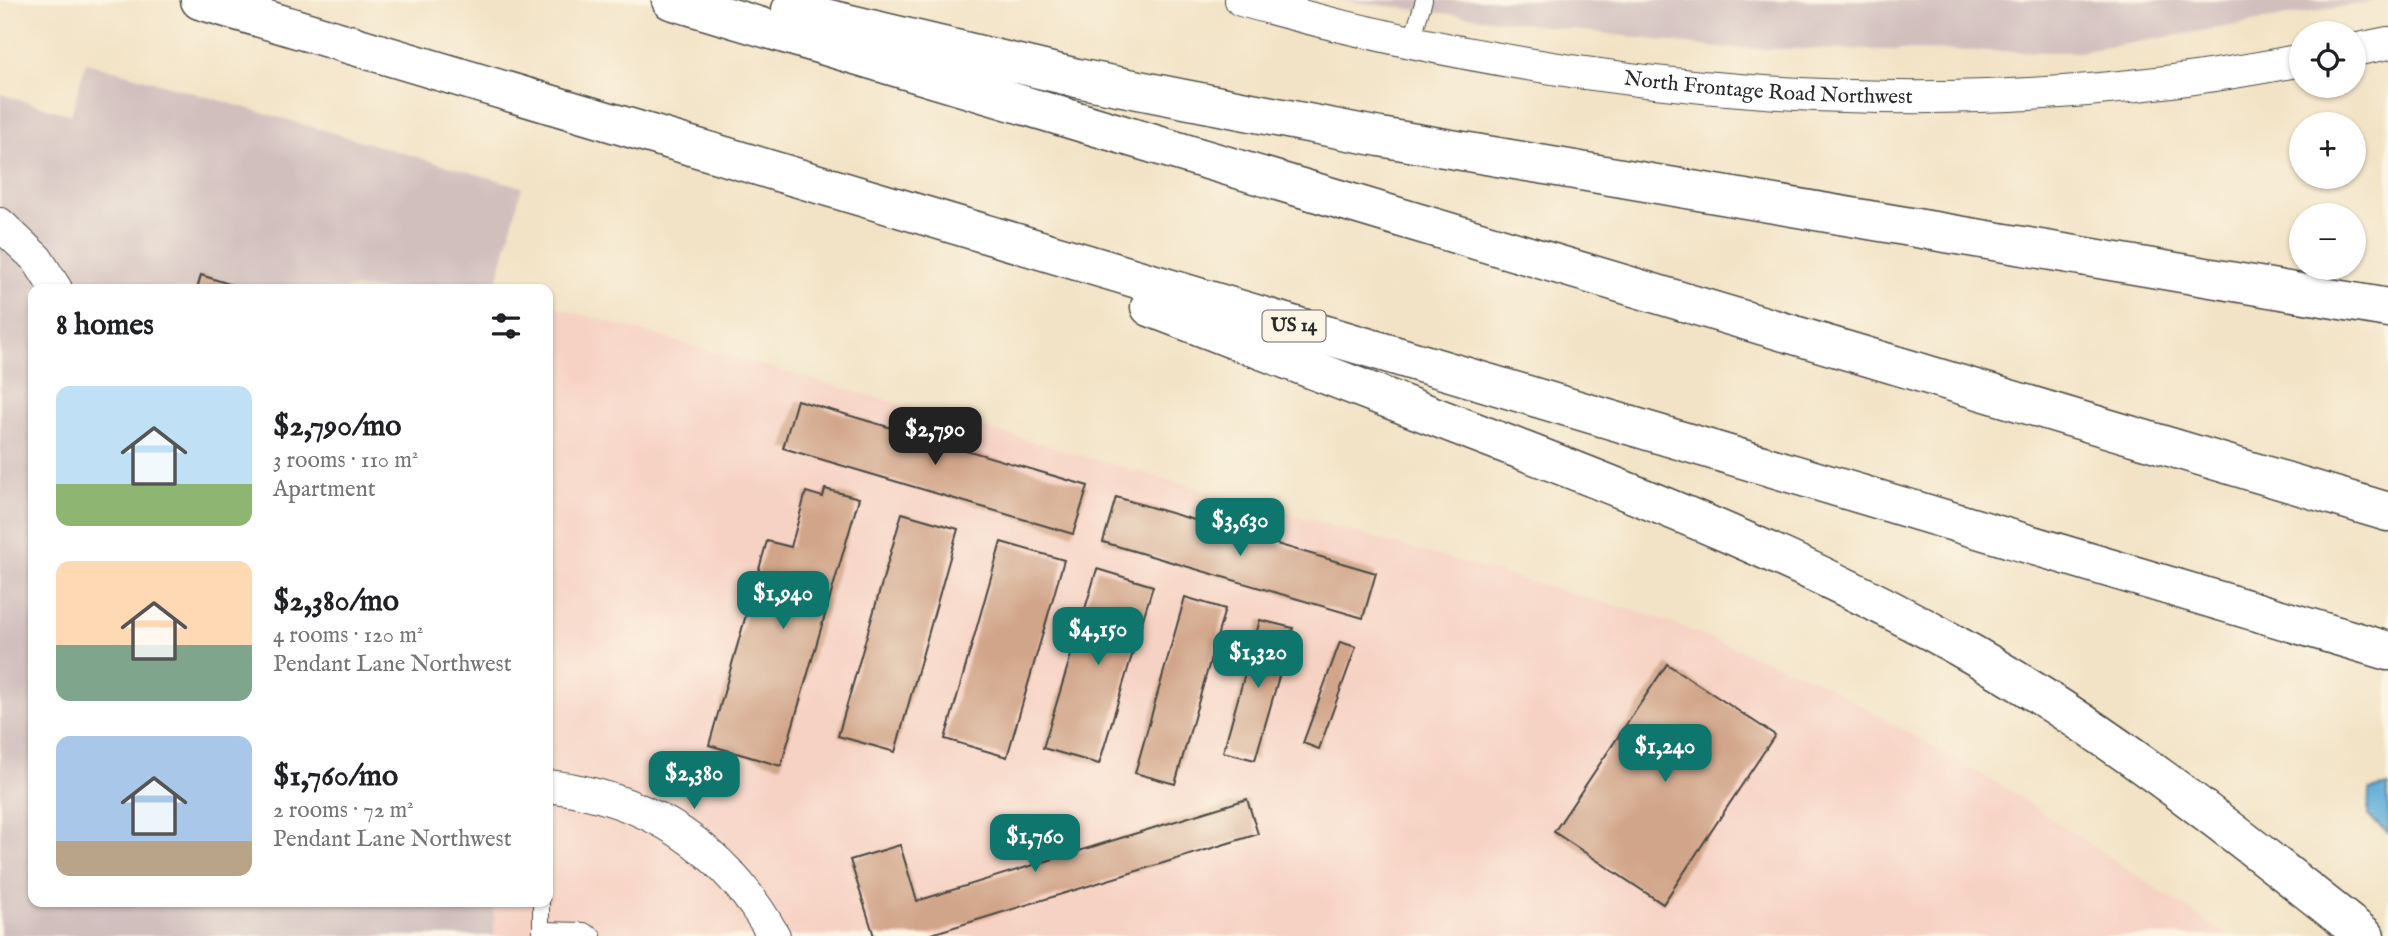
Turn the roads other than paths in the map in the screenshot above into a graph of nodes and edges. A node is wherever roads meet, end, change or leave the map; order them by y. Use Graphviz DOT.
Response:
graph roads {
  1 [pos="200,0"];
  2 [pos="671,0"];
  3 [pos="752,0"];
  4 [pos="1241,0"];
  5 [pos="1424,0"];
  6 [pos="1411,43"];
  7 [pos="2388,43"];
  8 [pos="2366,48"];
  9 [pos="2289,62"];
  10 [pos="874,201"];
  11 [pos="0,224"];
  12 [pos="53,284"];
  13 [pos="2388,308"];
  14 [pos="2388,512"];
  15 [pos="2388,651"];
  16 [pos="553,787"];
  17 [pos="541,907"];
  18 [pos="541,933"];
  19 [pos="593,936"];
  20 [pos="774,936"];
  21 [pos="2365,936"];
  1 -- 10 [label="highway, US 14"];
  2 -- 14 [label="highway"];
  3 -- 13 [label="highway"];
  4 -- 6 [label="street, North Frontage Road Northwest"];
  5 -- 6 [label="lane"];
  6 -- 9 [label="street, North Frontage Road Northwest"];
  7 -- 8 [label="street"];
  10 -- 15 [label="highway, US 14"];
  10 -- 21 [label="highway"];
  11 -- 12 [label="street"];
  16 -- 20 [label="street"];
  17 -- 18 [label="lane"];
  18 -- 19 [label="lane"];
}
